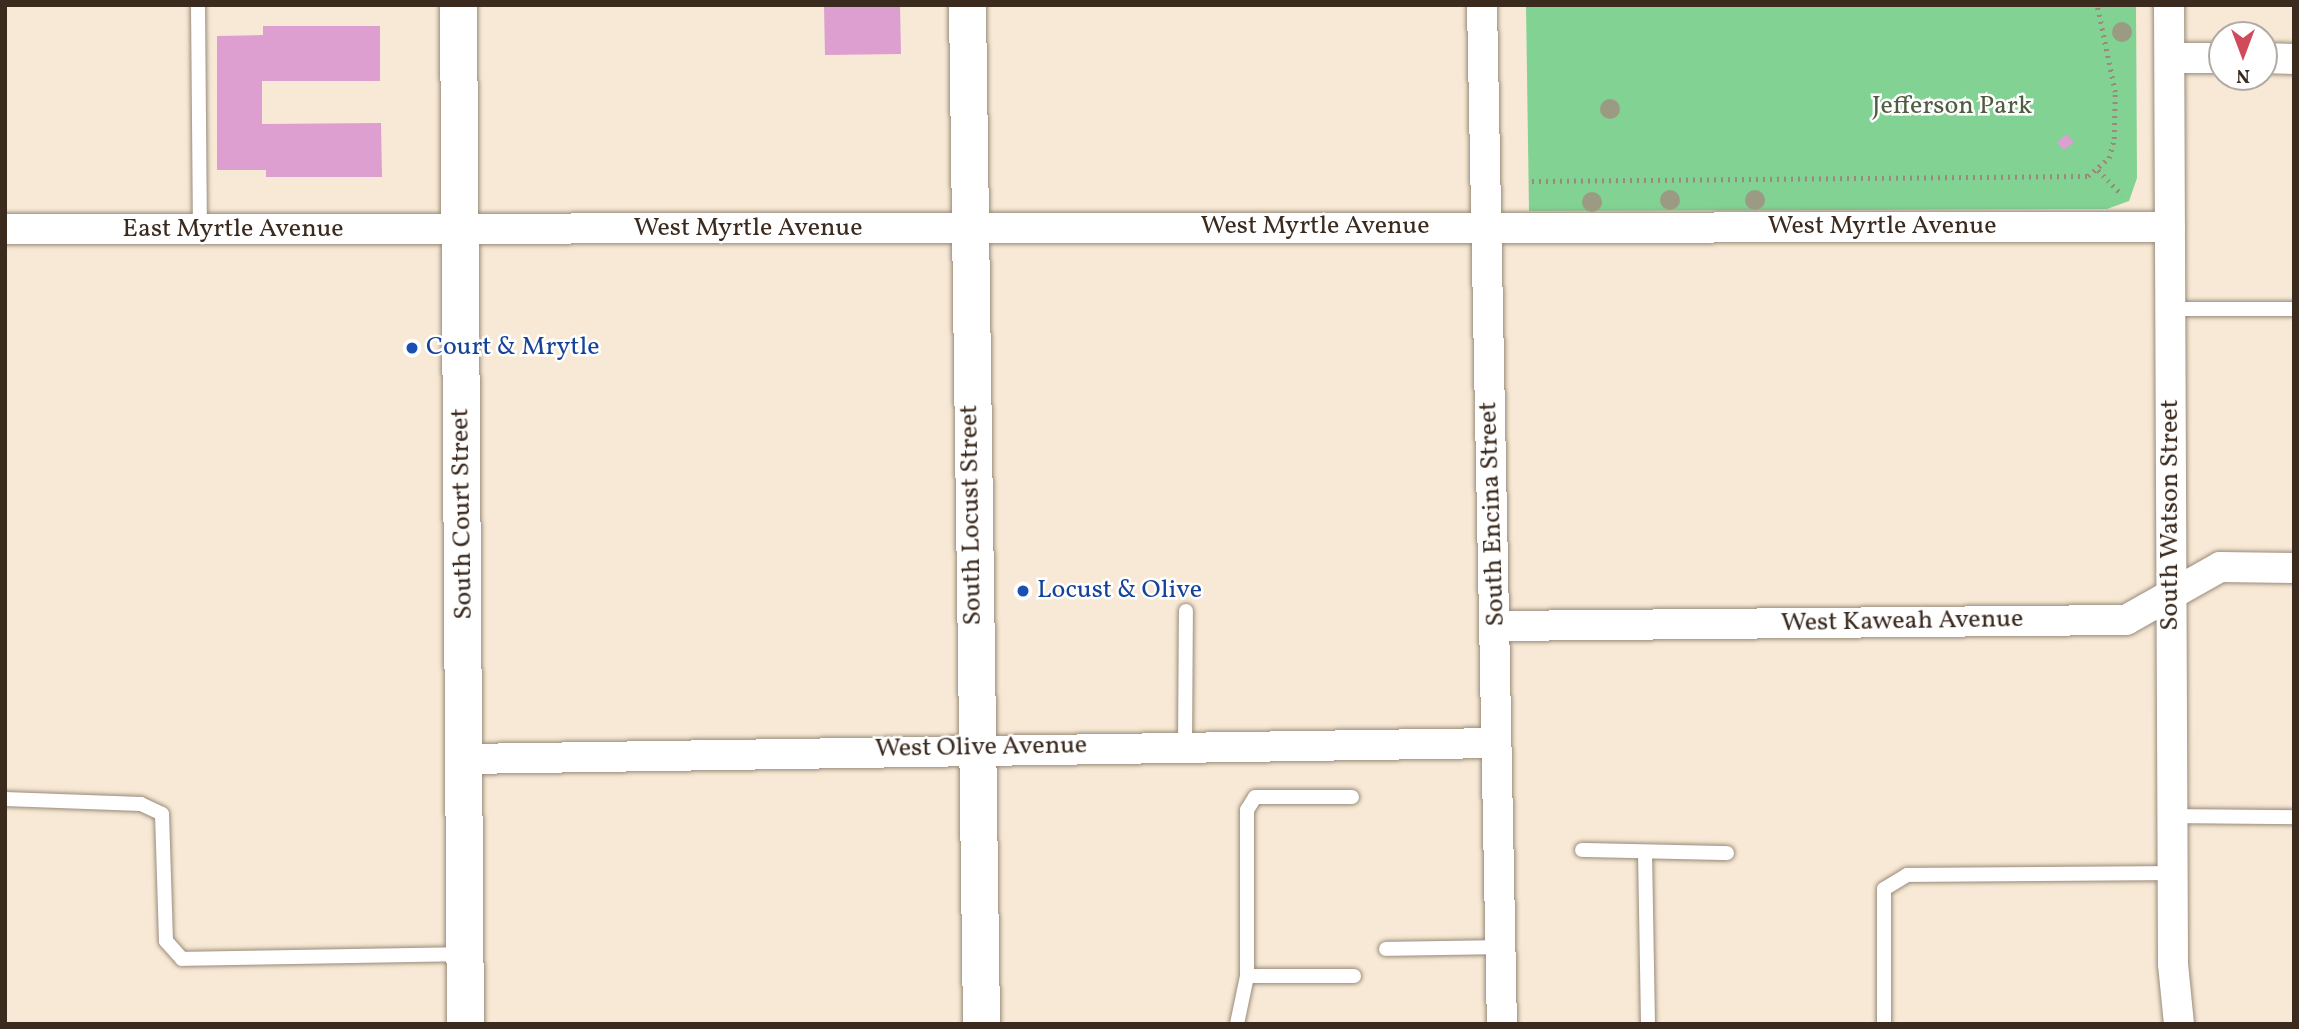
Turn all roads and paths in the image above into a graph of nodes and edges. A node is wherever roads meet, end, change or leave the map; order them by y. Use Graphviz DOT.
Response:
graph roads {
  1 [pos="198,5"];
  2 [pos="458,5"];
  3 [pos="967,5"];
  4 [pos="1482,5"];
  5 [pos="2098,5"];
  6 [pos="2169,5"];
  7 [pos="2170,58"];
  8 [pos="2208,58"];
  9 [pos="2098,170"];
  10 [pos="1532,181"];
  11 [pos="2124,197"];
  12 [pos="1484,226"];
  13 [pos="2170,227"];
  14 [pos="970,228"];
  15 [pos="5,229"];
  16 [pos="200,230"];
  17 [pos="460,231"];
  18 [pos="2172,309"];
  19 [pos="2294,309"];
  20 [pos="2294,568"];
  21 [pos="2170,595"];
  22 [pos="1186,611"];
  23 [pos="1497,626"];
  24 [pos="1496,743"];
  25 [pos="1185,744"];
  26 [pos="974,749"];
  27 [pos="466,759"];
  28 [pos="1352,797"];
  29 [pos="5,799"];
  30 [pos="2172,816"];
  31 [pos="2294,817"];
  32 [pos="1582,850"];
  33 [pos="1645,852"];
  34 [pos="1727,853"];
  35 [pos="2173,873"];
  36 [pos="1500,947"];
  37 [pos="1386,949"];
  38 [pos="465,954"];
  39 [pos="1247,976"];
  40 [pos="1354,976"];
  41 [pos="465,1024"];
  42 [pos="981,1024"];
  43 [pos="1237,1024"];
  44 [pos="1502,1024"];
  45 [pos="1648,1024"];
  46 [pos="1884,1024"];
  47 [pos="2179,1024"];
  1 -- 16 [label="lane"];
  2 -- 17 [label="street, South Court Street"];
  3 -- 14 [label="street, South Locust Street"];
  4 -- 12 [label="street, South Encina Street"];
  5 -- 9 [label="path"];
  6 -- 7 [label="street, South Watson Street"];
  7 -- 8 [label="street"];
  7 -- 13 [label="street, South Watson Street"];
  9 -- 10 [label="path"];
  9 -- 11 [label="path"];
  12 -- 13 [label="street, West Myrtle Avenue"];
  12 -- 14 [label="street, West Myrtle Avenue"];
  12 -- 23 [label="street, South Encina Street"];
  13 -- 18 [label="street, South Watson Street"];
  14 -- 17 [label="street, West Myrtle Avenue"];
  14 -- 26 [label="street, South Locust Street"];
  15 -- 16 [label="street, East Myrtle Avenue"];
  16 -- 17 [label="street, East Myrtle Avenue"];
  17 -- 27 [label="street, South Court Street"];
  18 -- 19 [label="lane"];
  18 -- 21 [label="street, South Watson Street"];
  20 -- 21 [label="street, West Kaweah Avenue"];
  21 -- 23 [label="street, West Kaweah Avenue"];
  21 -- 30 [label="street, South Watson Street"];
  22 -- 25 [label="lane"];
  23 -- 24 [label="street, South Encina Street"];
  24 -- 25 [label="street, West Olive Avenue"];
  24 -- 36 [label="street, South Encina Street"];
  25 -- 26 [label="street, West Olive Avenue"];
  26 -- 27 [label="street, West Olive Avenue"];
  26 -- 42 [label="street, South Locust Street"];
  27 -- 38 [label="street, South Court Street"];
  28 -- 39 [label="lane"];
  29 -- 38 [label="lane"];
  30 -- 31 [label="lane"];
  30 -- 35 [label="street, South Watson Street"];
  32 -- 33 [label="lane"];
  33 -- 34 [label="lane"];
  33 -- 45 [label="lane"];
  35 -- 46 [label="lane"];
  35 -- 47 [label="street, South Watson Street"];
  36 -- 37 [label="lane"];
  36 -- 44 [label="street, South Encina Street"];
  38 -- 41 [label="street, South Court Street"];
  39 -- 40 [label="lane"];
  39 -- 43 [label="lane"];
}
